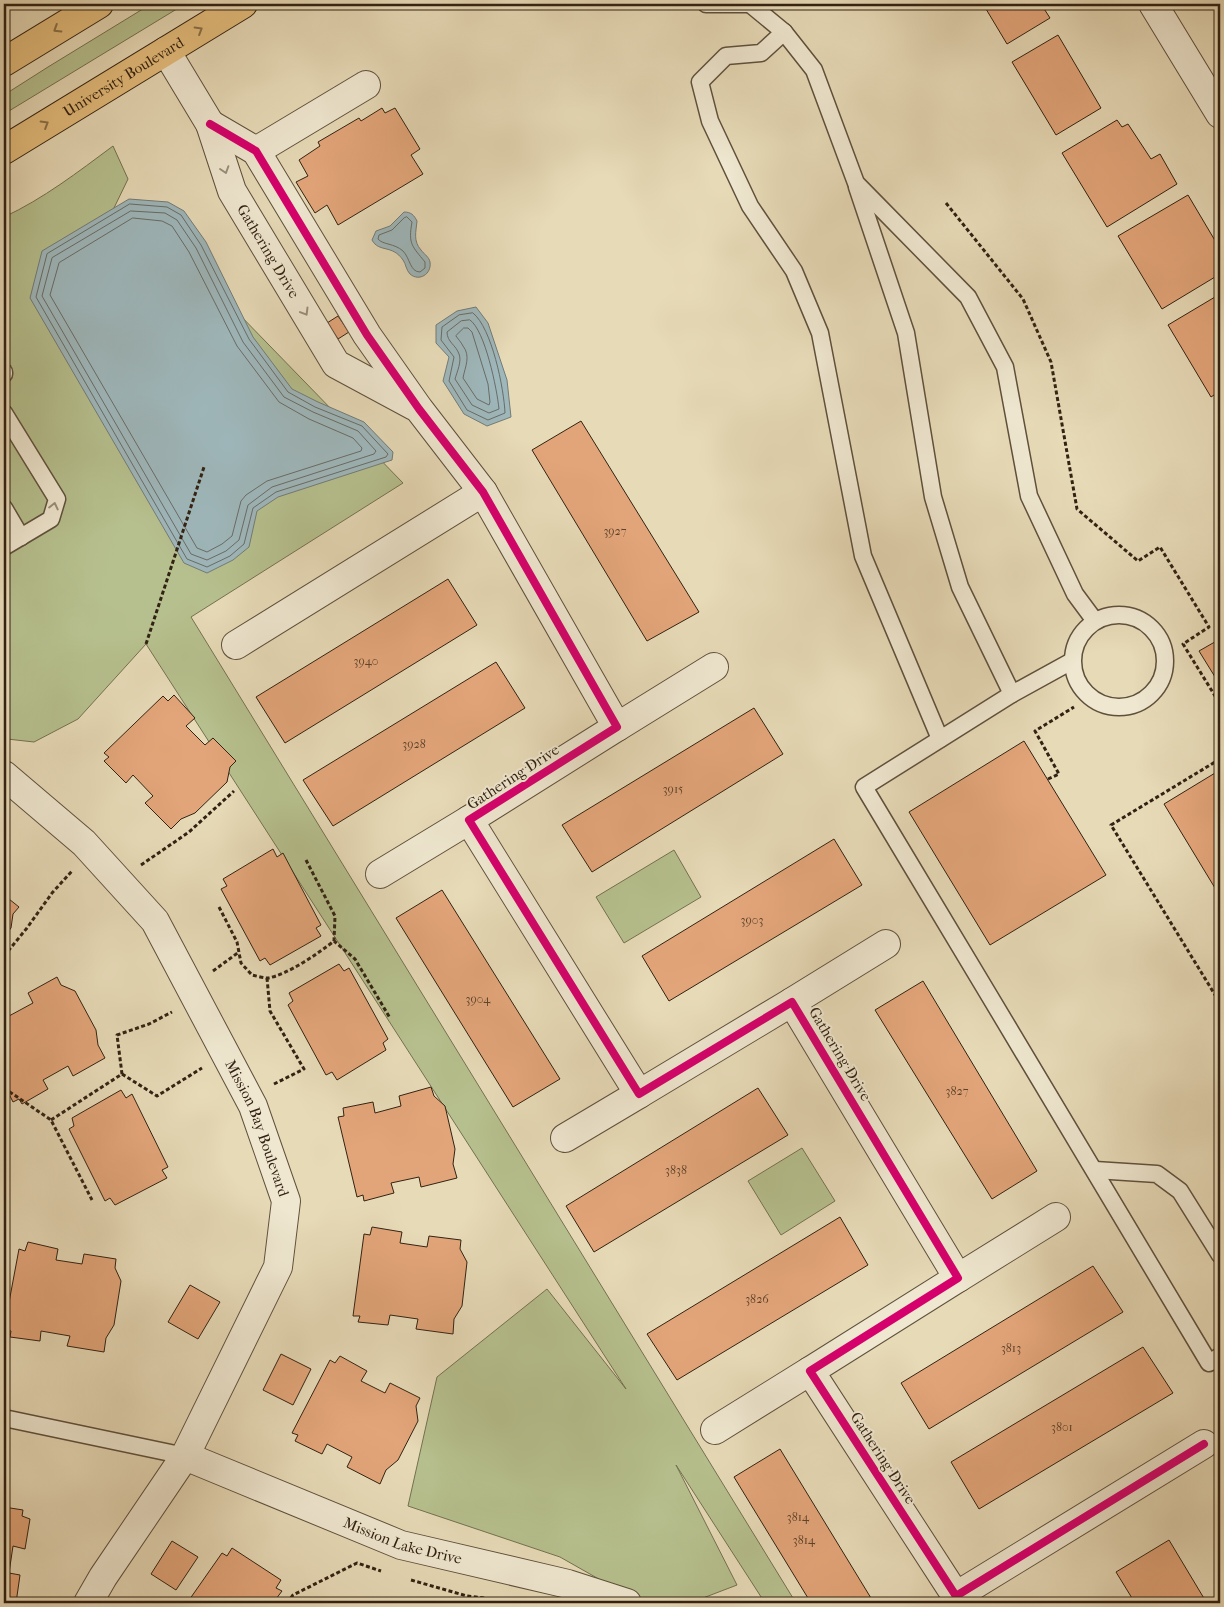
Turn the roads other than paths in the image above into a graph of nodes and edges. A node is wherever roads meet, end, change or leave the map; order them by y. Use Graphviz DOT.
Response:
graph roads {
  1 [pos="98,4"];
  2 [pos="243,4"];
  3 [pos="706,4"];
  4 [pos="749,4"];
  5 [pos="1153,4"];
  6 [pos="784,32"];
  7 [pos="166,51"];
  8 [pos="4,62"];
  9 [pos="366,84"];
  10 [pos="1220,114"];
  11 [pos="210,124"];
  12 [pos="4,150"];
  13 [pos="256,151"];
  14 [pos="856,183"];
  15 [pos="419,409"];
  16 [pos="4,413"];
  17 [pos="483,492"];
  18 [pos="4,508"];
  19 [pos="20,537"];
  20 [pos="4,547"];
  21 [pos="1095,621"];
  22 [pos="236,645"];
  23 [pos="1072,662"];
  24 [pos="714,667"];
  25 [pos="1012,694"];
  26 [pos="617,727"];
  27 [pos="940,739"];
  28 [pos="4,775"];
  29 [pos="469,820"];
  30 [pos="380,874"];
  31 [pos="886,944"];
  32 [pos="792,1002"];
  33 [pos="639,1094"];
  34 [pos="565,1138"];
  35 [pos="1095,1170"];
  36 [pos="1056,1217"];
  37 [pos="1220,1255"];
  38 [pos="958,1278"];
  39 [pos="1220,1356"];
  40 [pos="810,1371"];
  41 [pos="4,1418"];
  42 [pos="715,1430"];
  43 [pos="1204,1444"];
  44 [pos="185,1456"];
  45 [pos="88,1603"];
  46 [pos="627,1603"];
  1 -- 8 [label="main road, one-way"];
  7 -- 2 [label="main road, University Boulevard, one-way"];
  3 -- 4 [label="lane"];
  4 -- 6 [label="lane"];
  5 -- 10 [label="street"];
  6 -- 14 [label="lane"];
  6 -- 27 [label="lane"];
  7 -- 11 [label="street, Gathering Drive"];
  12 -- 7 [label="main road, University Boulevard, one-way"];
  9 -- 13 [label="street"];
  11 -- 13 [label="street"];
  11 -- 15 [label="street, Gathering Drive, one-way"];
  13 -- 15 [label="street"];
  14 -- 21 [label="lane"];
  14 -- 25 [label="lane"];
  15 -- 17 [label="street"];
  19 -- 16 [label="lane, one-way"];
  17 -- 22 [label="street"];
  17 -- 26 [label="street"];
  18 -- 19 [label="lane"];
  19 -- 20 [label="lane"];
  21 -- 23 [label="lane"];
  21 -- 23 [label="lane"];
  23 -- 25 [label="lane"];
  24 -- 26 [label="street, Gathering Drive"];
  25 -- 27 [label="lane"];
  26 -- 29 [label="street, Gathering Drive"];
  27 -- 35 [label="lane"];
  28 -- 44 [label="street, Mission Bay Boulevard"];
  29 -- 30 [label="street"];
  29 -- 33 [label="street, Gathering Drive"];
  31 -- 32 [label="street, Gathering Drive"];
  32 -- 33 [label="street, Gathering Drive"];
  32 -- 38 [label="street, Gathering Drive"];
  33 -- 34 [label="street, Gathering Drive"];
  35 -- 37 [label="lane"];
  35 -- 39 [label="lane"];
  36 -- 38 [label="street"];
  38 -- 40 [label="street"];
  40 -- 42 [label="street"];
  40 -- 43 [label="street, Gathering Drive"];
  41 -- 44 [label="lane"];
  44 -- 45 [label="street, Mission Bay Boulevard"];
  44 -- 46 [label="street, Mission Lake Drive"];
}
